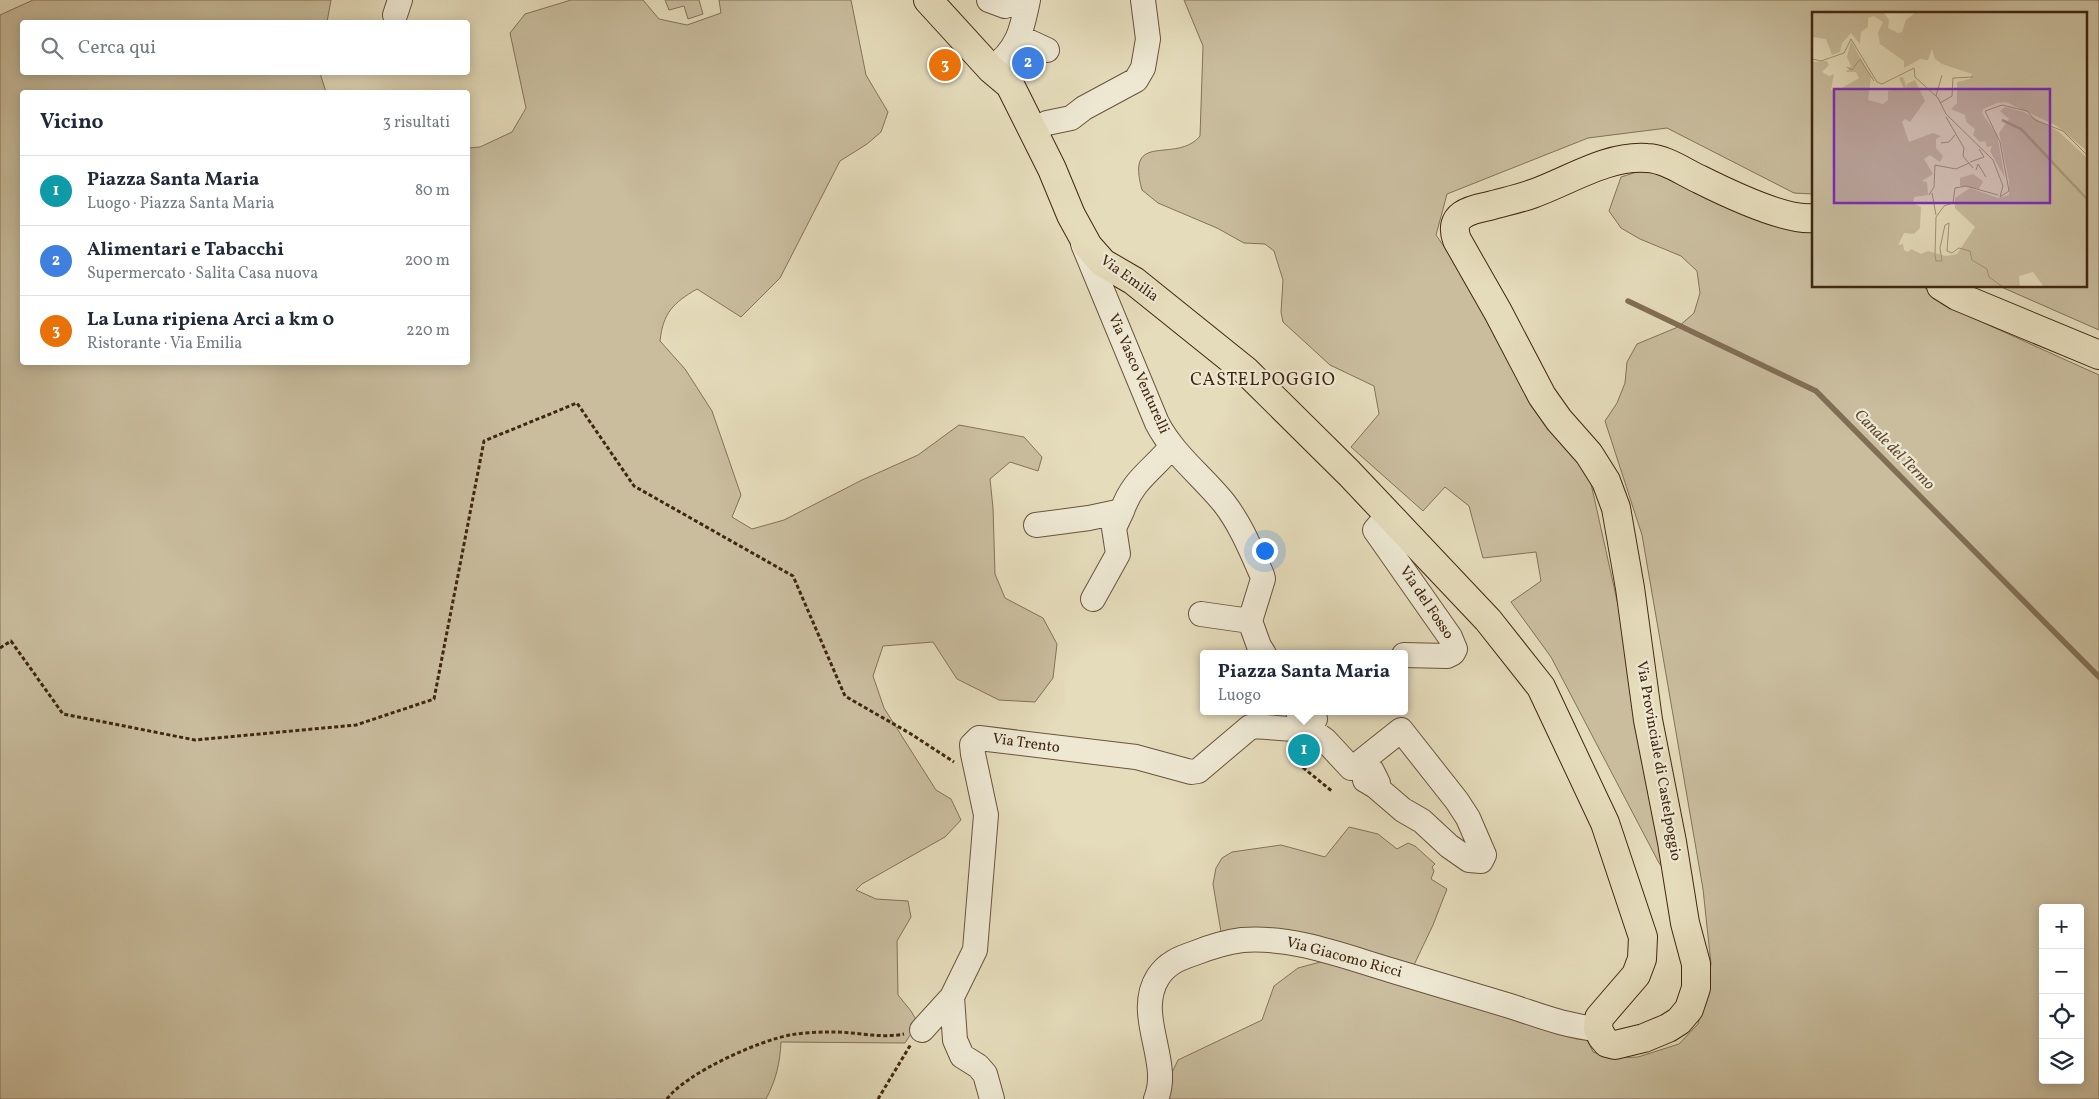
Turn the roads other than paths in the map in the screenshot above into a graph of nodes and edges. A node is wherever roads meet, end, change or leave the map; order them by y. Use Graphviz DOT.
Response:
graph roads {
  1 [pos="928,0"];
  2 [pos="989,0"];
  3 [pos="1143,0"];
  4 [pos="1027,5"];
  5 [pos="1019,37"];
  6 [pos="1047,50"];
  7 [pos="991,69"];
  8 [pos="1033,131"];
  9 [pos="1071,215"];
  10 [pos="1812,218"];
  11 [pos="1944,288"];
  12 [pos="2099,354"];
  13 [pos="1172,446"];
  14 [pos="1122,511"];
  15 [pos="1388,515"];
  16 [pos="1036,525"];
  17 [pos="1093,599"];
  18 [pos="1201,614"];
  19 [pos="1250,621"];
  20 [pos="1262,650"];
  21 [pos="1408,655"];
  22 [pos="1307,728"];
  23 [pos="1364,778"];
  24 [pos="952,997"];
  25 [pos="1598,1029"];
  26 [pos="922,1030"];
  27 [pos="992,1099"];
  28 [pos="1156,1099"];
  1 -- 7 [label="main road, Via Emilia"];
  2 -- 4 [label="street"];
  3 -- 8 [label="street"];
  4 -- 5 [label="street"];
  5 -- 6 [label="street"];
  5 -- 7 [label="street"];
  7 -- 8 [label="main road, Via Emilia"];
  8 -- 9 [label="main road, Via Emilia"];
  9 -- 13 [label="street, Via Vasco Venturelli"];
  9 -- 15 [label="main road, Via Emilia"];
  10 -- 25 [label="main road, Via Provinciale di Castelpoggio"];
  11 -- 12 [label="main road"];
  13 -- 14 [label="street"];
  13 -- 19 [label="street, Via Vasco Venturelli"];
  14 -- 16 [label="street"];
  14 -- 17 [label="street"];
  15 -- 21 [label="street, Via del Fosso"];
  15 -- 25 [label="main road"];
  18 -- 19 [label="street"];
  19 -- 20 [label="street"];
  22 -- 23 [label="street"];
  22 -- 24 [label="street, Via Trento"];
  23 -- 23 [label="street"];
  24 -- 26 [label="street, Via Trento"];
  24 -- 27 [label="street, Via Trento"];
  25 -- 28 [label="street, Via Giacomo Ricci"];
}
